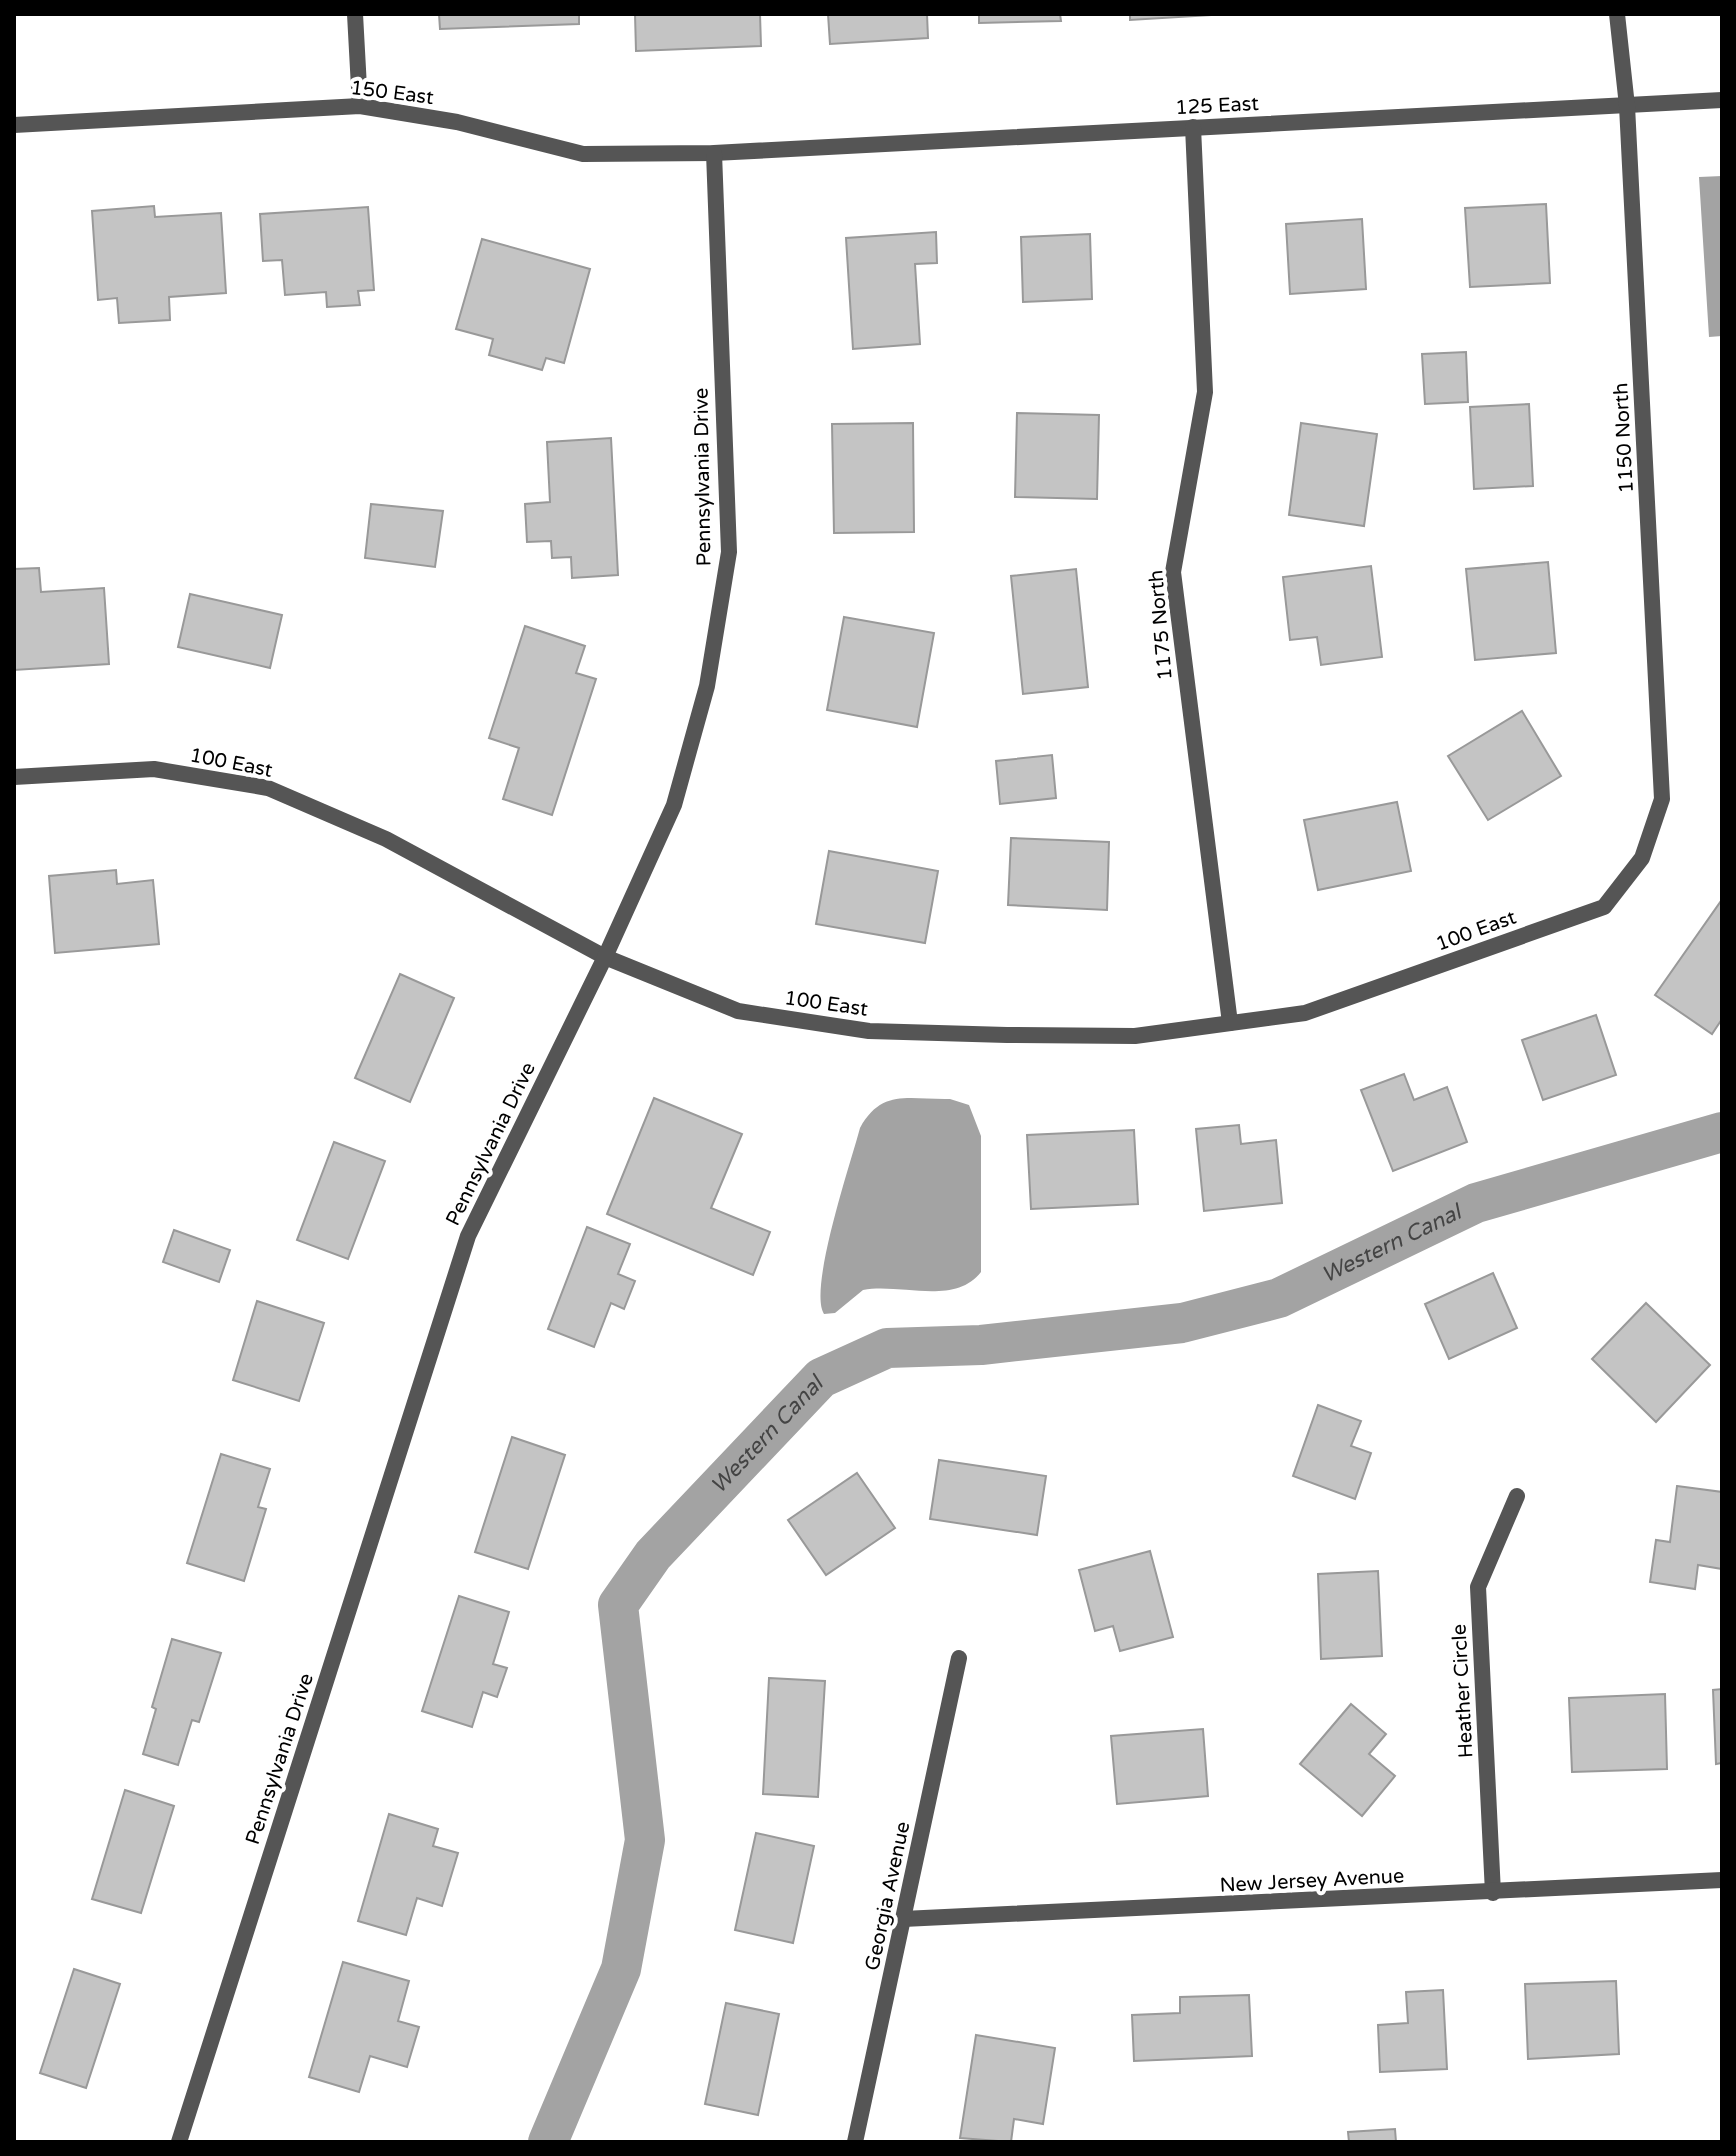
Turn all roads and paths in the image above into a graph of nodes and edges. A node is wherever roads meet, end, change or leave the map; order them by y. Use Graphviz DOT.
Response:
graph roads {
  1 [pos="355,14"];
  2 [pos="1617,14"];
  3 [pos="1722,100"];
  4 [pos="360,106"];
  5 [pos="1627,106"];
  6 [pos="14,125"];
  7 [pos="1193,127"];
  8 [pos="714,153"];
  9 [pos="14,777"];
  10 [pos="1642,858"];
  11 [pos="605,957"];
  12 [pos="1230,1023"];
  13 [pos="1517,1496"];
  14 [pos="959,1658"];
  15 [pos="1722,1880"];
  16 [pos="1493,1893"];
  17 [pos="903,1919"];
  18 [pos="179,2142"];
  19 [pos="855,2142"];
  1 -- 4 [label="street"];
  2 -- 5 [label="street, 1150 North"];
  3 -- 5 [label="street, 125 East"];
  4 -- 6 [label="street, 150 East"];
  4 -- 8 [label="street, 150 East"];
  5 -- 7 [label="street, 125 East"];
  5 -- 10 [label="street, 1150 North"];
  7 -- 8 [label="street, 125 East"];
  7 -- 12 [label="street, 1175 North"];
  8 -- 11 [label="street, Pennsylvania Drive"];
  9 -- 11 [label="street, 100 East"];
  10 -- 12 [label="street, 100 East"];
  11 -- 12 [label="street, 100 East"];
  11 -- 18 [label="street, Pennsylvania Drive"];
  13 -- 16 [label="street, Heather Circle"];
  14 -- 17 [label="street, Georgia Avenue"];
  15 -- 16 [label="street, New Jersey Avenue"];
  16 -- 17 [label="street, New Jersey Avenue"];
  17 -- 19 [label="street, Georgia Avenue"];
}
